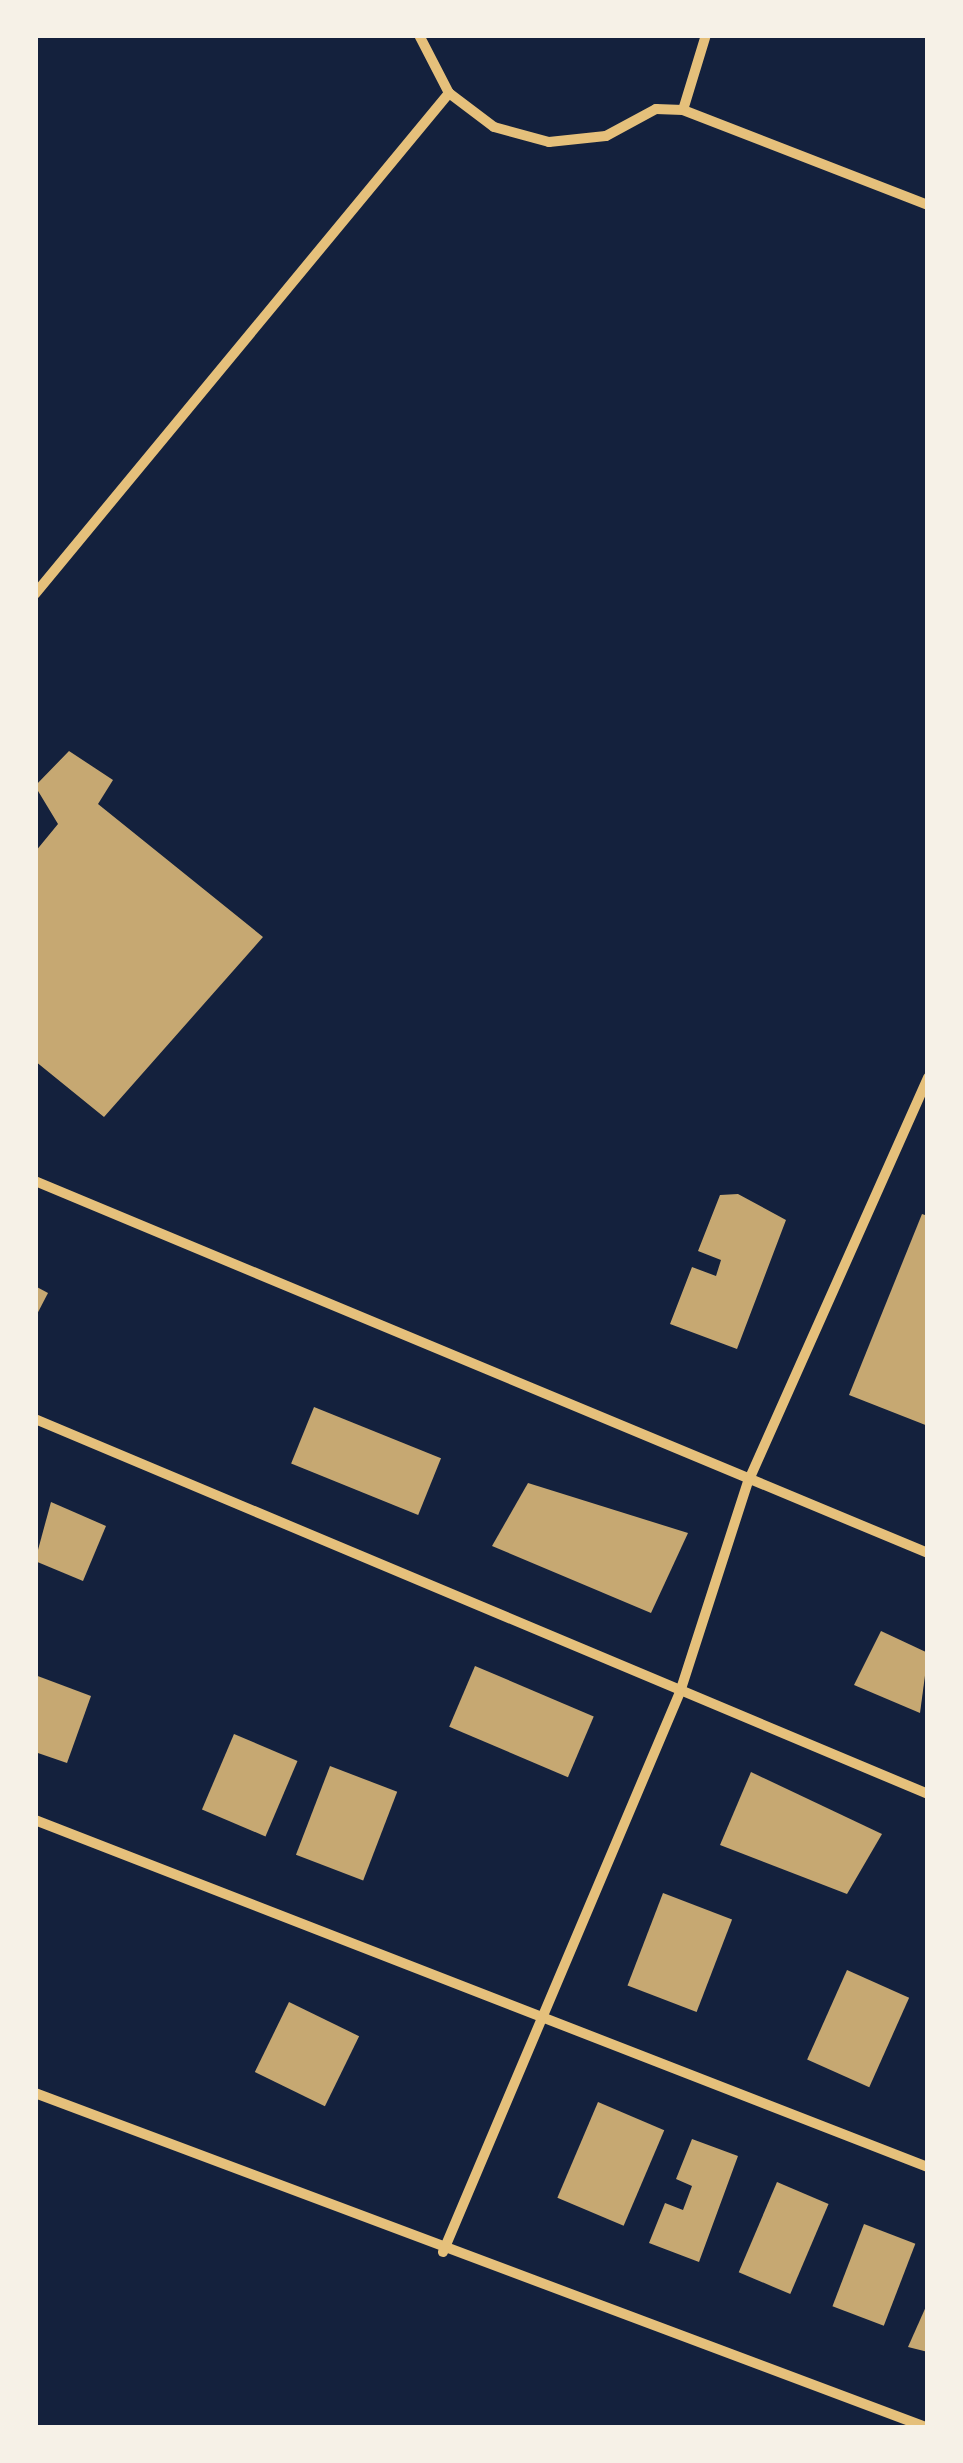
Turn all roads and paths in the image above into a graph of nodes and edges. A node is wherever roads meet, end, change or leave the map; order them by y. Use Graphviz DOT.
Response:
graph roads {
  1 [pos="419,35"];
  2 [pos="706,35"];
  3 [pos="449,93"];
  4 [pos="683,110"];
  5 [pos="928,205"];
  6 [pos="35,594"];
  7 [pos="928,1077"];
  8 [pos="35,1182"];
  9 [pos="35,1418"];
  10 [pos="748,1482"];
  11 [pos="928,1554"];
  12 [pos="680,1692"];
  13 [pos="928,1794"];
  14 [pos="35,1820"];
  15 [pos="544,2021"];
  16 [pos="35,2093"];
  17 [pos="928,2167"];
  18 [pos="443,2252"];
  19 [pos="928,2428"];
  1 -- 3 [label="street"];
  2 -- 4 [label="street"];
  3 -- 4 [label="street"];
  3 -- 6 [label="street"];
  4 -- 5 [label="street"];
  7 -- 10 [label="street"];
  8 -- 10 [label="street"];
  9 -- 12 [label="street"];
  10 -- 11 [label="street"];
  10 -- 12 [label="street"];
  12 -- 13 [label="street"];
  12 -- 15 [label="street"];
  14 -- 15 [label="street"];
  15 -- 17 [label="street"];
  15 -- 18 [label="street"];
  16 -- 18 [label="street"];
  18 -- 19 [label="street"];
}
